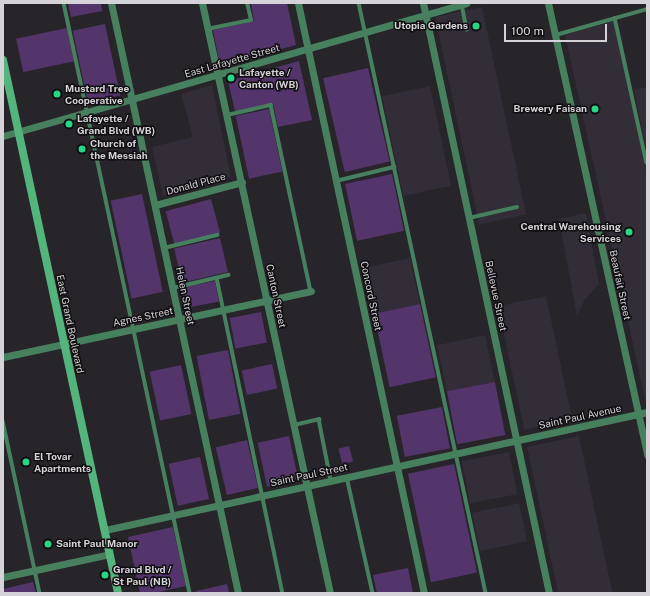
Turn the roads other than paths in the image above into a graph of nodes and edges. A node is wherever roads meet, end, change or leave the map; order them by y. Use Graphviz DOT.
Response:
graph roads {
  1 [pos="64,3"];
  2 [pos="111,3"];
  3 [pos="202,3"];
  4 [pos="247,3"];
  5 [pos="298,3"];
  6 [pos="359,3"];
  7 [pos="423,3"];
  8 [pos="548,3"];
  9 [pos="464,4"];
  10 [pos="647,8"];
  11 [pos="426,15"];
  12 [pos="615,18"];
  13 [pos="207,29"];
  14 [pos="467,30"];
  15 [pos="366,32"];
  16 [pos="556,35"];
  17 [pos="308,50"];
  18 [pos="3,60"];
  19 [pos="218,75"];
  20 [pos="132,100"];
  21 [pos="88,112"];
  22 [pos="227,115"];
  23 [pos="18,132"];
  24 [pos="3,136"];
  25 [pos="647,163"];
  26 [pos="394,167"];
  27 [pos="336,181"];
  28 [pos="242,182"];
  29 [pos="155,205"];
  30 [pos="517,207"];
  31 [pos="469,218"];
  32 [pos="217,235"];
  33 [pos="164,248"];
  34 [pos="228,275"];
  35 [pos="217,278"];
  36 [pos="173,288"];
  37 [pos="311,291"];
  38 [pos="267,300"];
  39 [pos="224,310"];
  40 [pos="179,319"];
  41 [pos="135,329"];
  42 [pos="63,344"];
  43 [pos="3,357"];
  44 [pos="647,412"];
  45 [pos="638,414"];
  46 [pos="3,421"];
  47 [pos="294,425"];
  48 [pos="517,441"];
  49 [pos="456,454"];
  50 [pos="647,455"];
  51 [pos="397,466"];
  52 [pos="347,477"];
  53 [pos="332,480"];
  54 [pos="307,486"];
  55 [pos="262,495"];
  56 [pos="219,505"];
  57 [pos="174,515"];
  58 [pos="105,530"];
  59 [pos="110,554"];
  60 [pos="35,570"];
  61 [pos="3,577"];
  62 [pos="40,593"];
  63 [pos="118,593"];
  64 [pos="190,593"];
  65 [pos="238,593"];
  66 [pos="283,593"];
  67 [pos="330,593"];
  68 [pos="373,593"];
  69 [pos="424,593"];
  70 [pos="486,593"];
  71 [pos="549,593"];
  1 -- 21 [label="lane"];
  2 -- 20 [label="street, Helen Street"];
  3 -- 13 [label="street, Canton Street"];
  4 -- 13 [label="lane"];
  5 -- 17 [label="street, Concord Street"];
  6 -- 15 [label="lane"];
  7 -- 11 [label="street, Bellevue Street"];
  8 -- 16 [label="street, Beaufait Street"];
  9 -- 11 [label="street, East Lafayette Street"];
  9 -- 14 [label="lane"];
  10 -- 12 [label="lane"];
  11 -- 15 [label="street, East Lafayette Street"];
  11 -- 31 [label="street, Bellevue Street"];
  12 -- 16 [label="lane"];
  12 -- 25 [label="lane"];
  13 -- 19 [label="street, Canton Street"];
  15 -- 17 [label="street, East Lafayette Street"];
  15 -- 26 [label="lane"];
  16 -- 45 [label="street, Beaufait Street"];
  17 -- 19 [label="street, East Lafayette Street"];
  17 -- 27 [label="street, Concord Street"];
  18 -- 23 [label="main road, East Grand Boulevard"];
  19 -- 20 [label="street, East Lafayette Street"];
  19 -- 22 [label="street, Canton Street"];
  20 -- 21 [label="street, East Lafayette Street"];
  20 -- 29 [label="street, Helen Street"];
  21 -- 23 [label="street, East Lafayette Street"];
  21 -- 41 [label="lane"];
  22 -- 28 [label="street, Canton Street"];
  22 -- 37 [label="lane"];
  23 -- 24 [label="street, East Lafayette Street"];
  23 -- 42 [label="main road, East Grand Boulevard"];
  26 -- 27 [label="lane"];
  26 -- 49 [label="lane"];
  27 -- 51 [label="street, Concord Street"];
  28 -- 29 [label="street, Donald Place"];
  28 -- 38 [label="street, Canton Street"];
  29 -- 33 [label="street, Helen Street"];
  30 -- 31 [label="lane"];
  31 -- 48 [label="street, Bellevue Street"];
  32 -- 33 [label="lane"];
  33 -- 36 [label="street, Helen Street"];
  34 -- 35 [label="lane"];
  35 -- 36 [label="lane"];
  35 -- 39 [label="lane"];
  36 -- 40 [label="street, Helen Street"];
  37 -- 38 [label="street, Agnes Street"];
  38 -- 39 [label="street, Agnes Street"];
  38 -- 47 [label="street, Canton Street"];
  39 -- 40 [label="street, Agnes Street"];
  39 -- 55 [label="lane"];
  40 -- 41 [label="street, Agnes Street"];
  40 -- 56 [label="street, Helen Street"];
  41 -- 42 [label="street, Agnes Street"];
  41 -- 57 [label="lane"];
  42 -- 43 [label="street, Agnes Street"];
  42 -- 58 [label="main road, East Grand Boulevard"];
  44 -- 45 [label="street, Saint Paul Avenue"];
  45 -- 48 [label="street, Saint Paul Avenue"];
  45 -- 50 [label="street, Beaufait Street"];
  46 -- 60 [label="lane"];
  47 -- 53 [label="lane"];
  47 -- 54 [label="street, Canton Street"];
  48 -- 49 [label="street, Saint Paul Street"];
  48 -- 71 [label="street, Bellevue Street"];
  49 -- 51 [label="street, Saint Paul Street"];
  49 -- 70 [label="lane"];
  51 -- 52 [label="street, Saint Paul Street"];
  51 -- 69 [label="street, Concord Street"];
  52 -- 53 [label="street, Saint Paul Street"];
  52 -- 68 [label="lane"];
  53 -- 54 [label="street, Saint Paul Street"];
  54 -- 55 [label="street, Saint Paul Street"];
  54 -- 67 [label="street, Canton Street"];
  55 -- 56 [label="street, Saint Paul Street"];
  55 -- 66 [label="lane"];
  56 -- 57 [label="street, Saint Paul Street"];
  56 -- 65 [label="street, Helen Street"];
  57 -- 58 [label="street, Saint Paul Street"];
  57 -- 64 [label="lane"];
  58 -- 59 [label="main road, East Grand Boulevard"];
  59 -- 60 [label="street"];
  59 -- 63 [label="main road, East Grand Boulevard"];
  60 -- 61 [label="street"];
  60 -- 62 [label="lane"];
}
